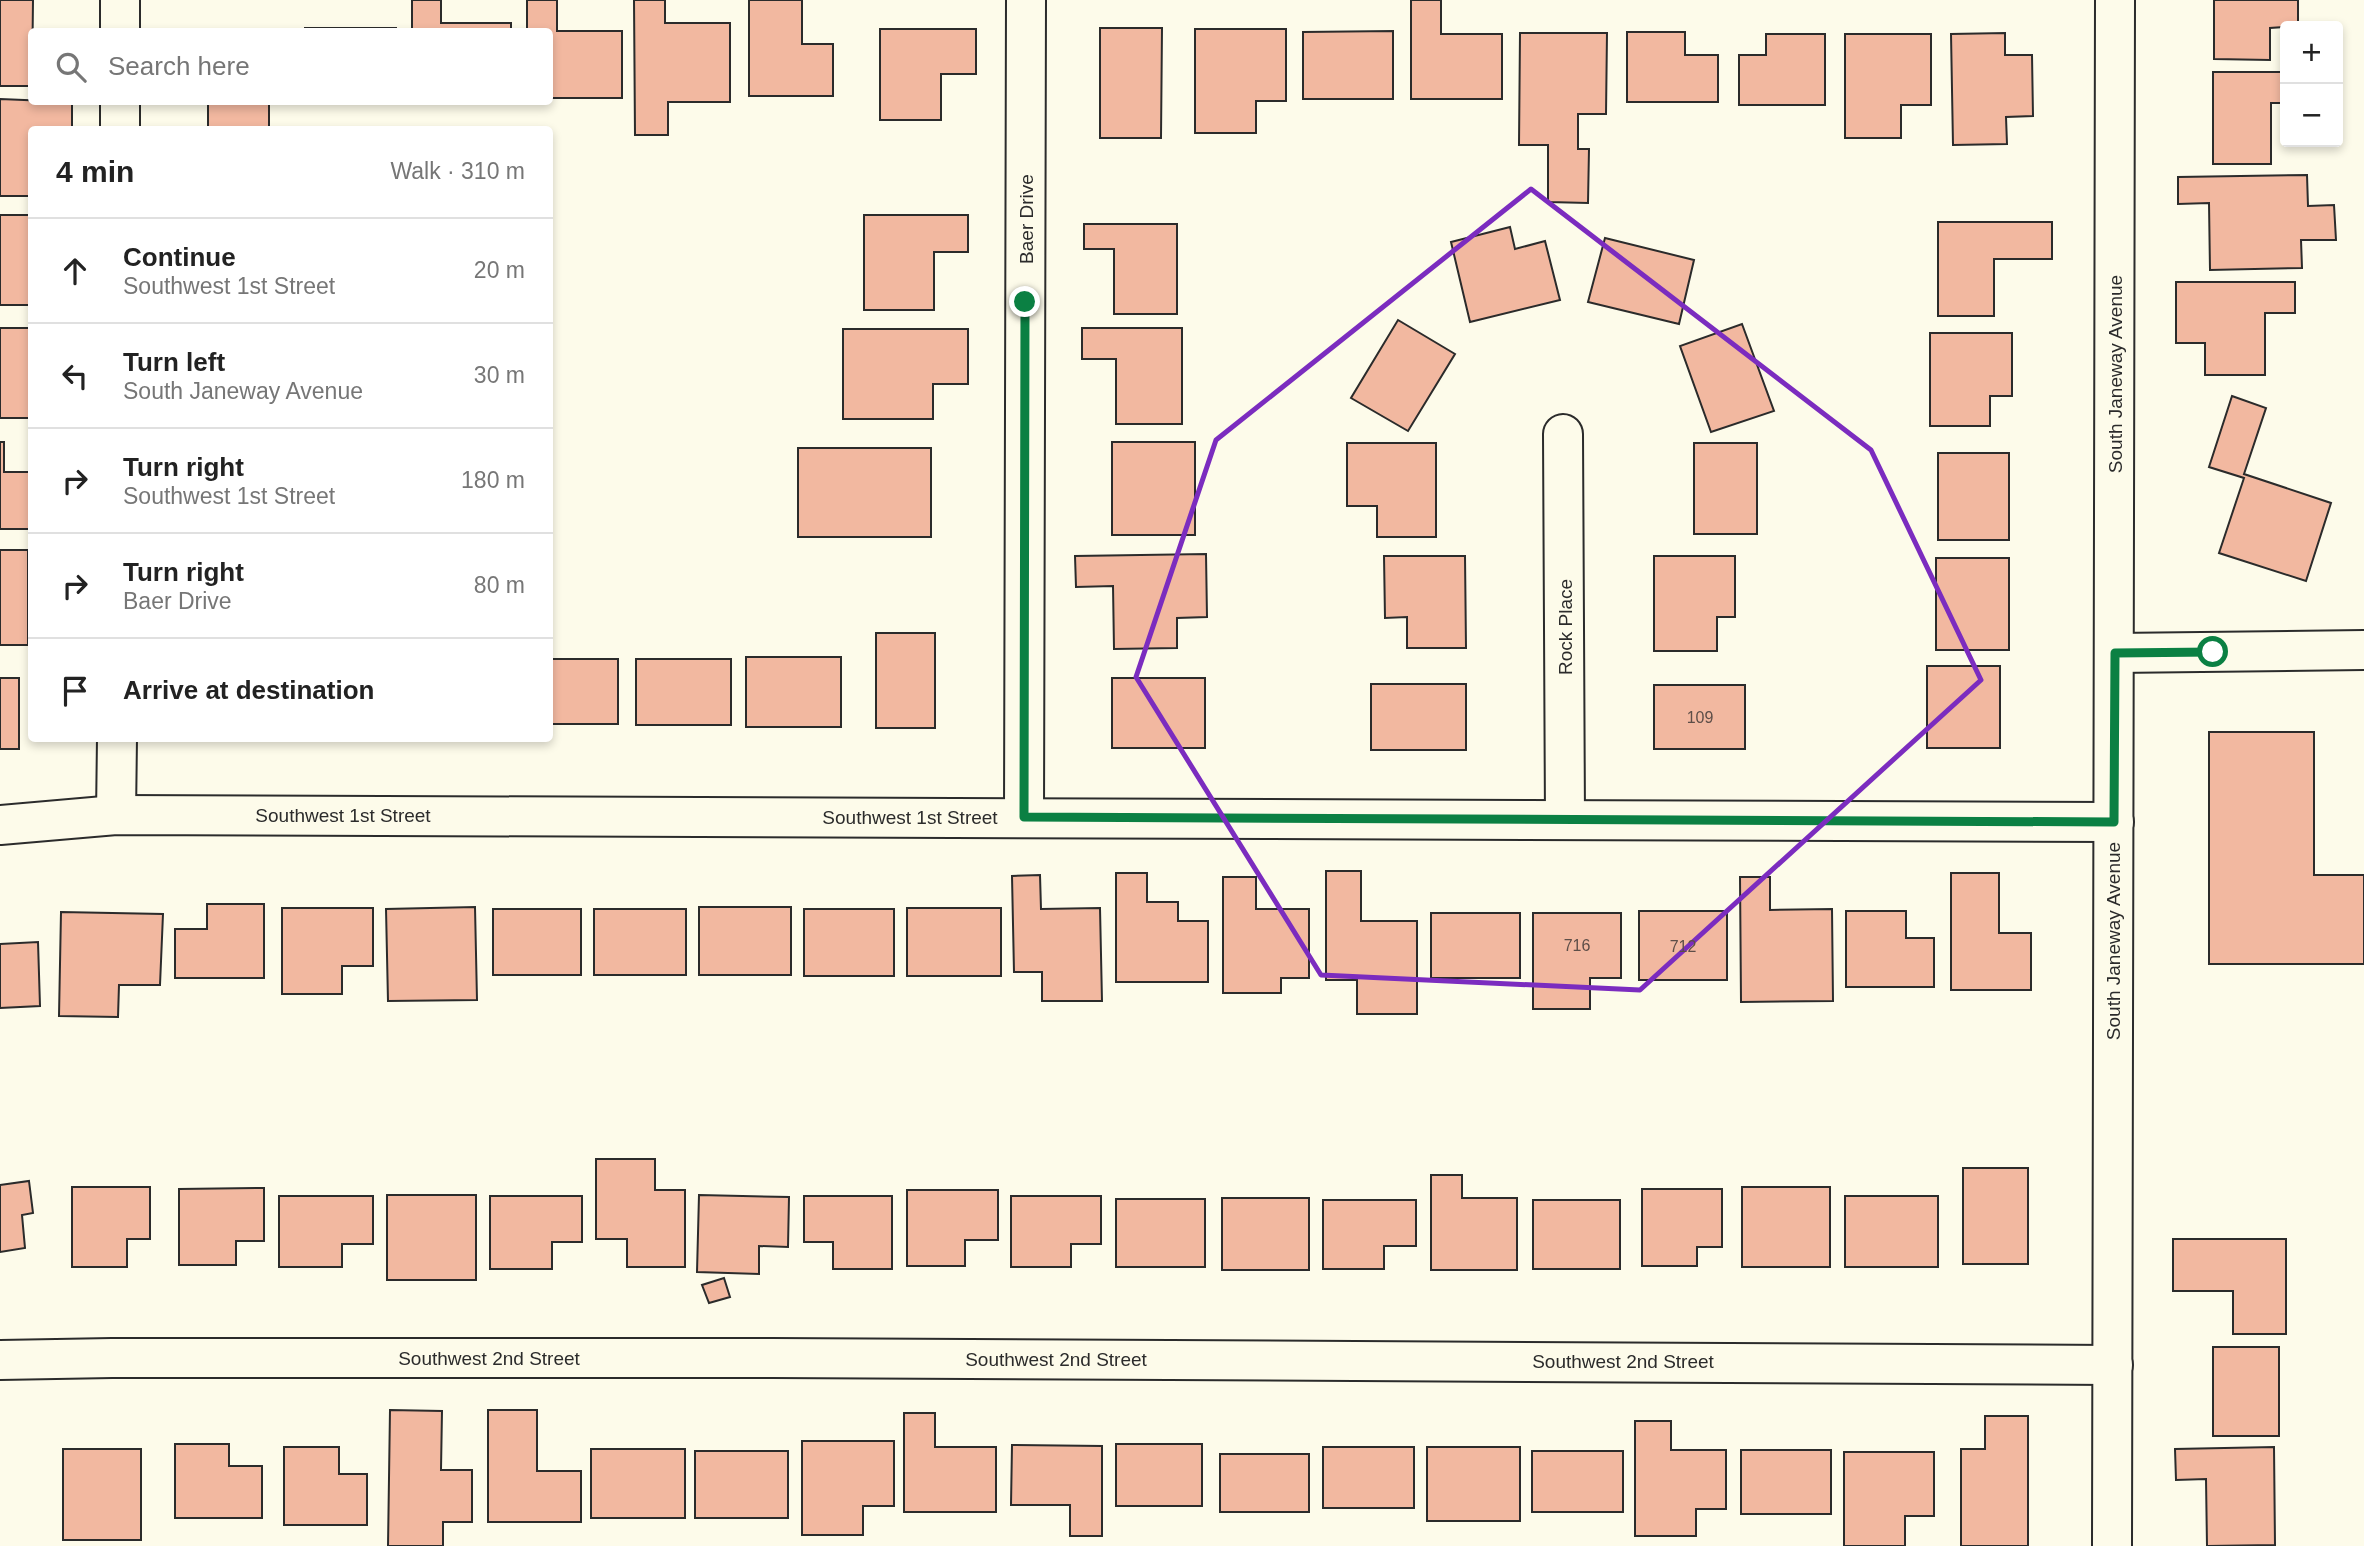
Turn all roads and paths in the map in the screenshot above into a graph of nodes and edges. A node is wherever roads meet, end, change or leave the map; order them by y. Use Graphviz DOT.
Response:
graph roads {
  1 [pos="120,0"];
  2 [pos="1026,0"];
  3 [pos="2115,0"];
  4 [pos="120,28"];
  5 [pos="120,105"];
  6 [pos="120,126"];
  7 [pos="1563,434"];
  8 [pos="2364,650"];
  9 [pos="2115,653"];
  10 [pos="117,742"];
  11 [pos="116,815"];
  12 [pos="1024,817"];
  13 [pos="1564,820"];
  14 [pos="2114,822"];
  15 [pos="0,825"];
  16 [pos="0,1360"];
  17 [pos="2113,1365"];
  18 [pos="2112,1546"];
  1 -- 4 [label="street"];
  2 -- 12 [label="street, Baer Drive"];
  3 -- 9 [label="street, South Janeway Avenue"];
  5 -- 6 [label="street"];
  7 -- 13 [label="street, Rock Place"];
  8 -- 9 [label="street"];
  9 -- 14 [label="street, South Janeway Avenue"];
  10 -- 11 [label="street"];
  11 -- 12 [label="street, Southwest 1st Street"];
  11 -- 15 [label="street, Southwest 1st Street"];
  12 -- 13 [label="street, Southwest 1st Street"];
  13 -- 14 [label="street, Southwest 1st Street"];
  14 -- 17 [label="street, South Janeway Avenue"];
  16 -- 17 [label="street, Southwest 2nd Street"];
  17 -- 18 [label="street, South Janeway Avenue"];
}
